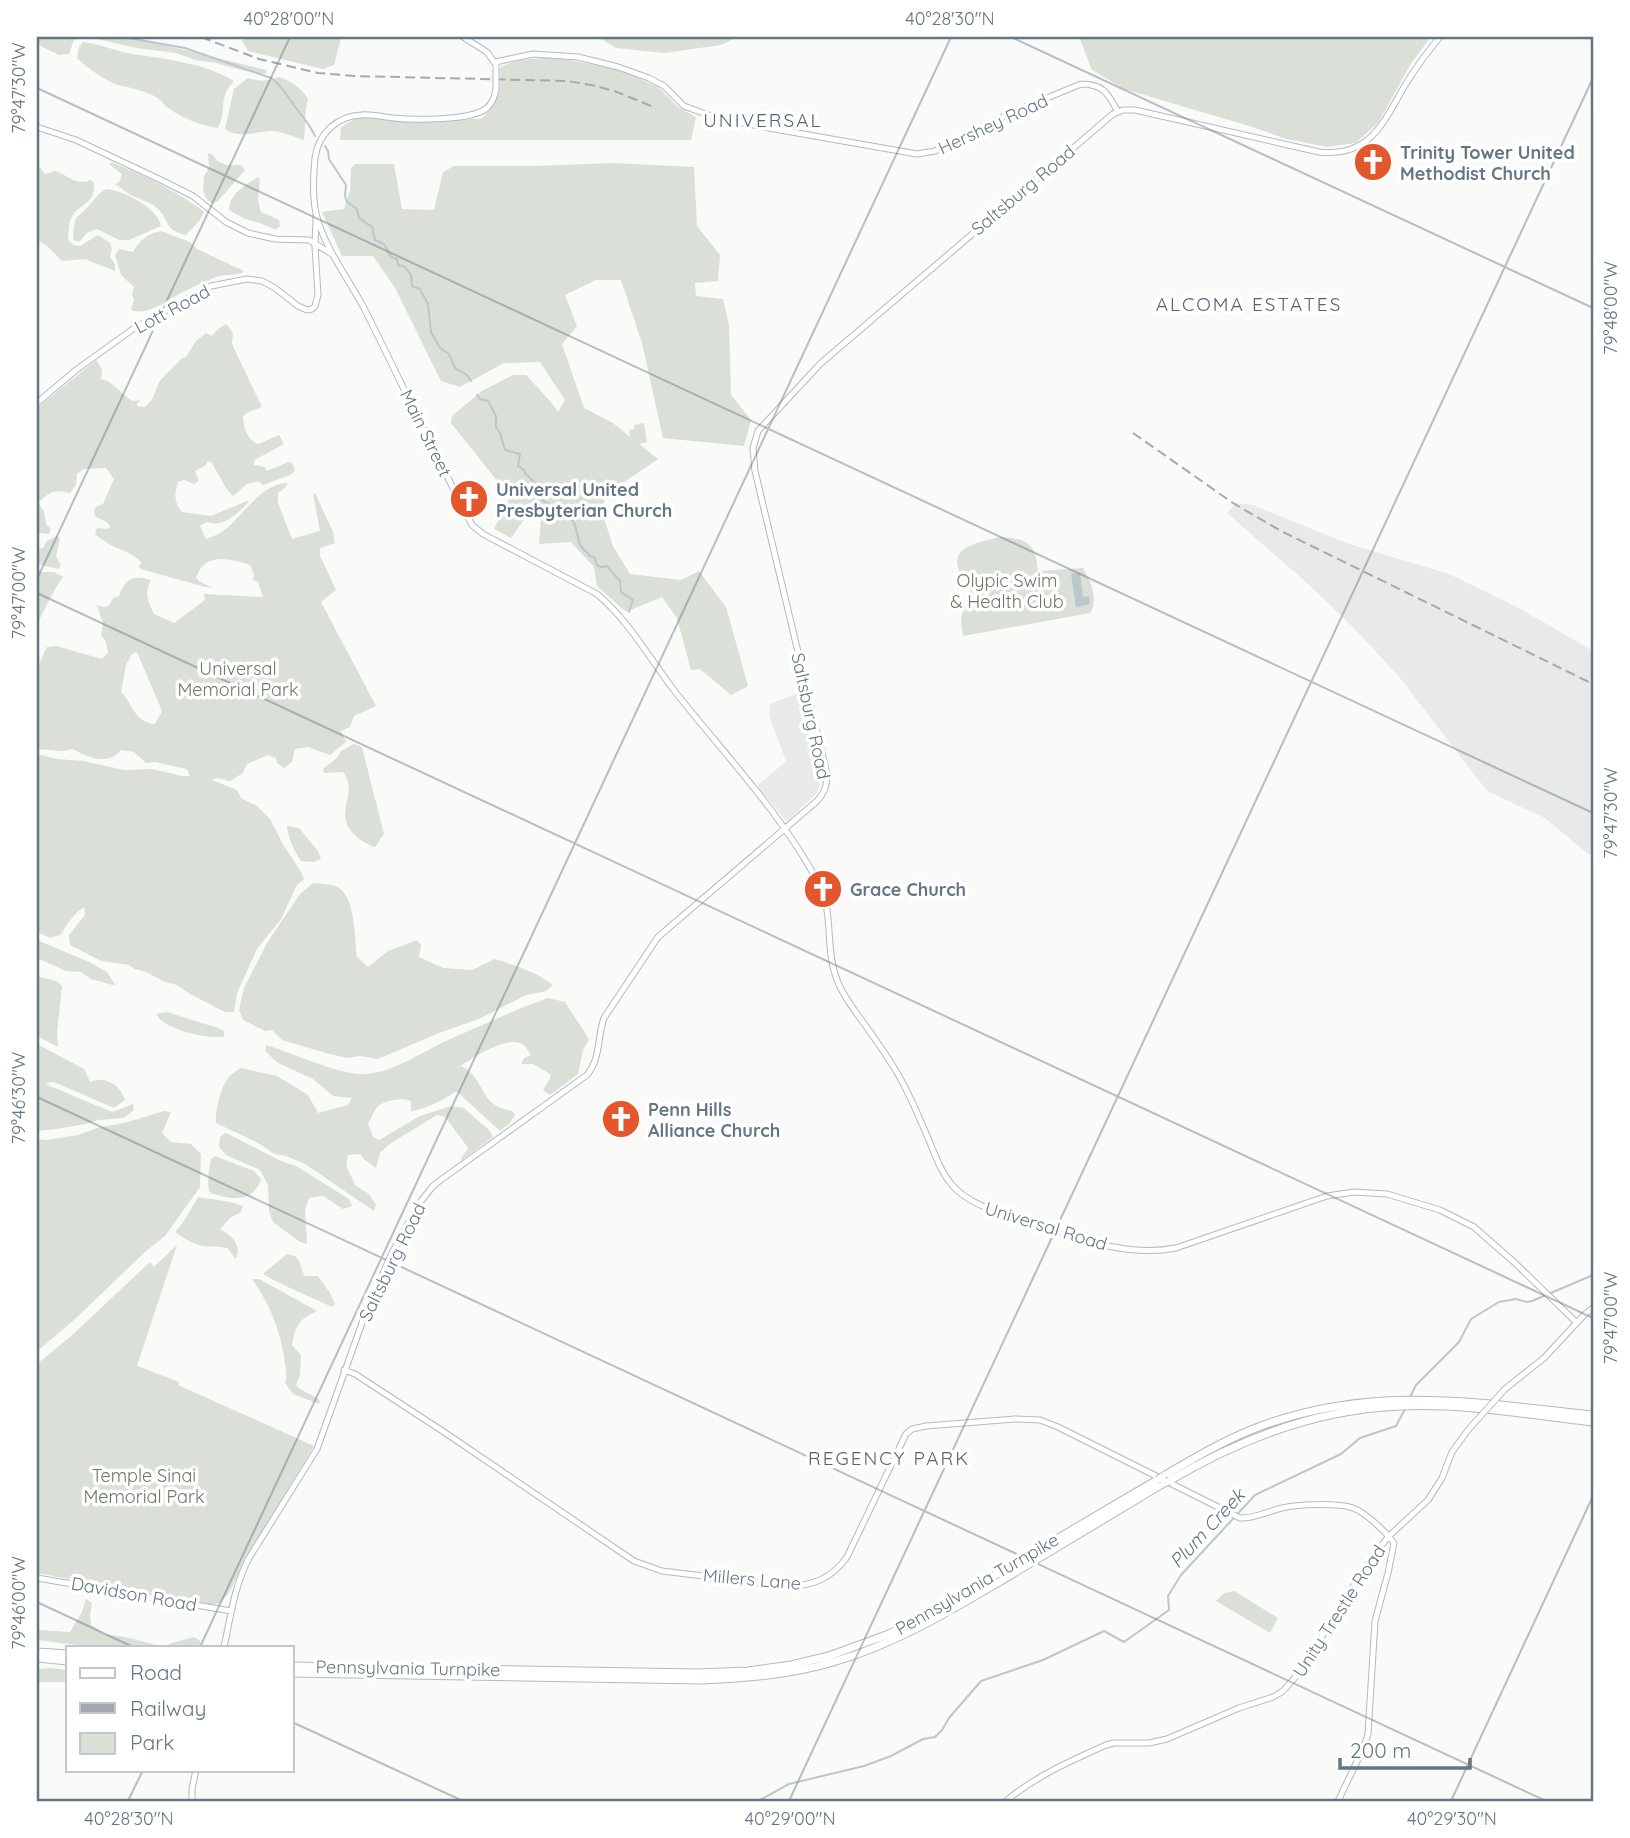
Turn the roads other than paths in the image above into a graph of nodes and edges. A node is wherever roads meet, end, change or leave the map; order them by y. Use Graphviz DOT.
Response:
graph roads {
  1 [pos="463,37"];
  2 [pos="1440,37"];
  3 [pos="495,65"];
  4 [pos="1118,112"];
  5 [pos="37,127"];
  6 [pos="316,216"];
  7 [pos="315,243"];
  8 [pos="334,256"];
  9 [pos="37,403"];
  10 [pos="785,828"];
  11 [pos="1593,1308"];
  12 [pos="1577,1323"];
  13 [pos="344,1370"];
  14 [pos="1593,1415"];
  15 [pos="1593,1422"];
  16 [pos="1163,1480"];
  17 [pos="1389,1536"];
  18 [pos="37,1578"];
  19 [pos="230,1611"];
  20 [pos="225,1644"];
  21 [pos="37,1651"];
  22 [pos="66,1654"];
  23 [pos="37,1658"];
  24 [pos="66,1661"];
  25 [pos="294,1666"];
  26 [pos="294,1673"];
  27 [pos="195,1772"];
  28 [pos="192,1801"];
  29 [pos="1006,1801"];
  30 [pos="1338,1801"];
  1 -- 3 [label="street"];
  2 -- 4 [label="street"];
  3 -- 4 [label="street, Hershey Road"];
  3 -- 6 [label="street, Main Street, bridge"];
  4 -- 10 [label="street, Saltsburg Road"];
  5 -- 7 [label="street"];
  6 -- 7 [label="street, Lott Road"];
  6 -- 8 [label="street, Main Street"];
  7 -- 8 [label="street"];
  7 -- 9 [label="street, Lott Road"];
  8 -- 10 [label="street, Main Street"];
  10 -- 12 [label="street, Universal Road"];
  10 -- 13 [label="street, Saltsburg Road"];
  11 -- 12 [label="street, Unity Trestle Road"];
  12 -- 17 [label="street, Unity Trestle Road, bridge"];
  13 -- 17 [label="street, Millers Lane"];
  13 -- 19 [label="street, Saltsburg Road"];
  14 -- 16 [label="highway, Pennsylvania Turnpike"];
  15 -- 16 [label="highway, Pennsylvania Turnpike"];
  16 -- 25 [label="highway, Pennsylvania Turnpike"];
  16 -- 26 [label="highway, Pennsylvania Turnpike"];
  17 -- 29 [label="street, Unity Trestle Road"];
  17 -- 30 [label="street"];
  18 -- 19 [label="street, Davidson Road"];
  19 -- 20 [label="street, Saltsburg Road"];
  21 -- 22 [label="highway"];
  23 -- 24 [label="highway"];
  27 -- 28 [label="street"];
}
